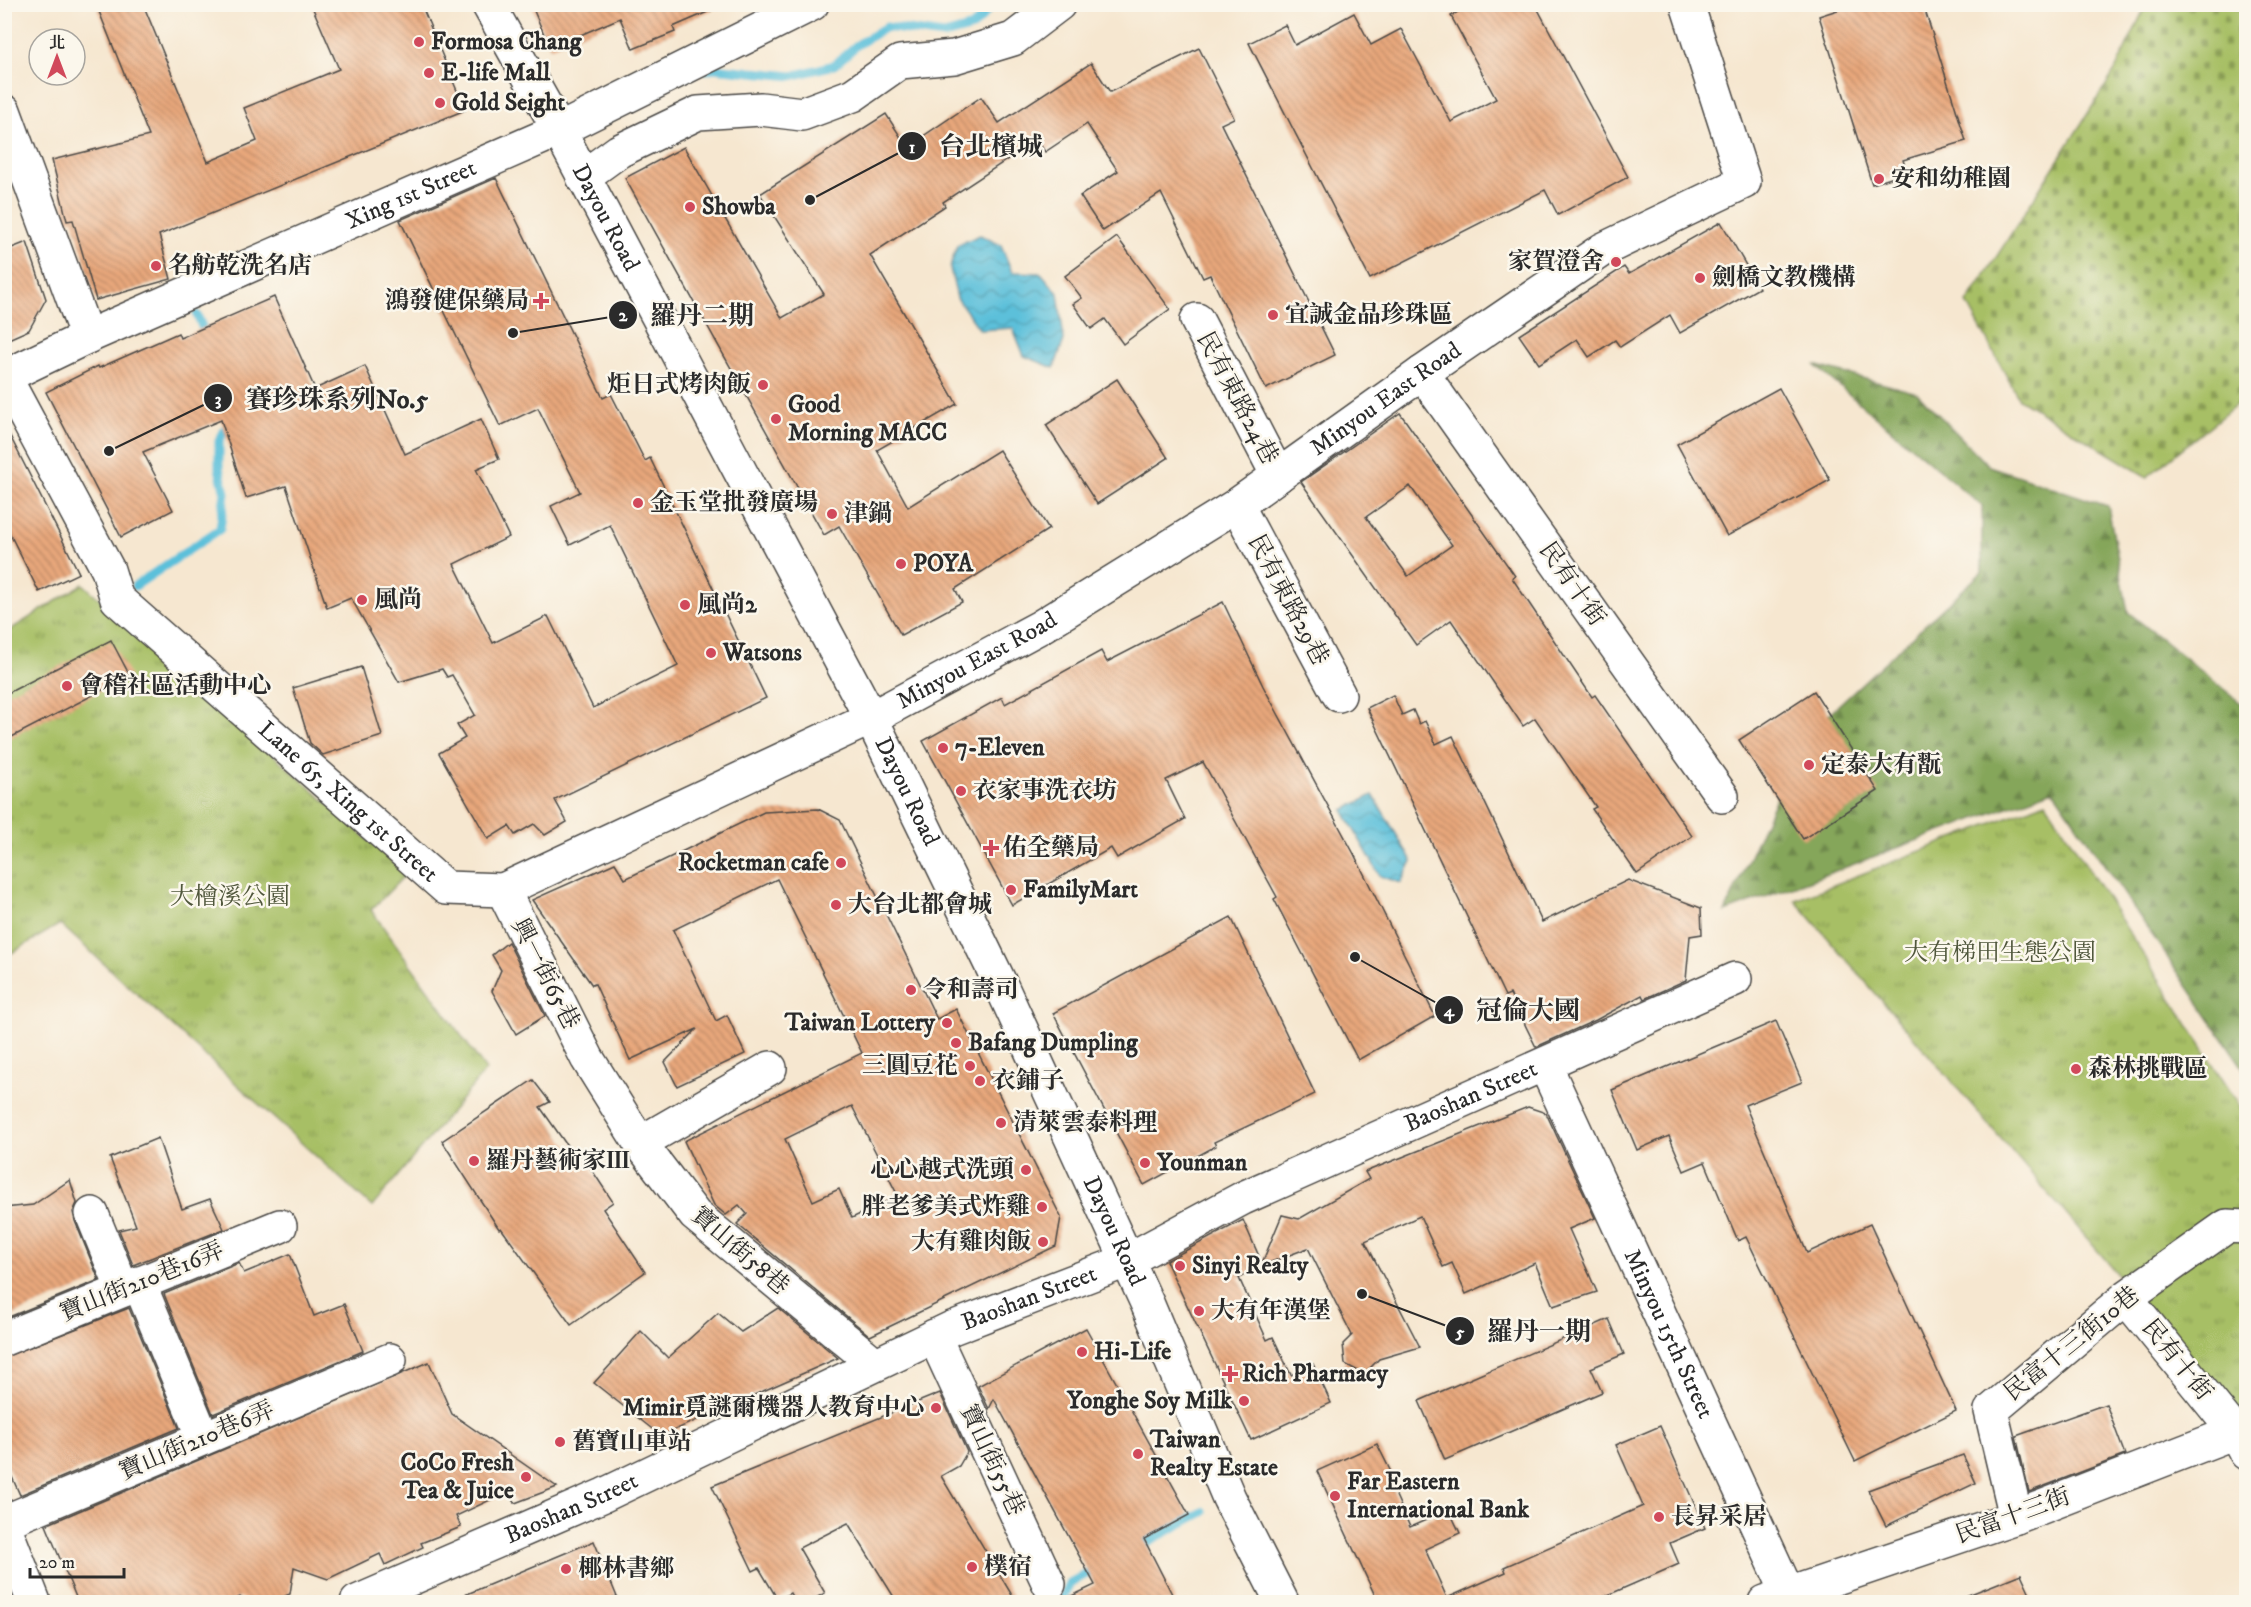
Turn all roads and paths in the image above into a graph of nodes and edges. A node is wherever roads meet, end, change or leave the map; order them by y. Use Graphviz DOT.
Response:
graph roads {
  1 [pos="488,4"];
  2 [pos="812,4"];
  3 [pos="1059,4"];
  4 [pos="1687,4"];
  5 [pos="4,111"];
  6 [pos="559,130"];
  7 [pos="583,177"];
  8 [pos="1197,320"];
  9 [pos="87,337"];
  10 [pos="1422,373"];
  11 [pos="5,377"];
  12 [pos="1278,476"];
  13 [pos="1237,505"];
  14 [pos="1339,695"];
  15 [pos="871,718"];
  16 [pos="1722,796"];
  17 [pos="503,890"];
  18 [pos="1735,979"];
  19 [pos="586,1058"];
  20 [pos="1545,1065"];
  21 [pos="770,1068"];
  22 [pos="640,1143"];
  23 [pos="92,1214"];
  24 [pos="280,1226"];
  25 [pos="2247,1227"];
  26 [pos="1126,1260"];
  27 [pos="131,1287"];
  28 [pos="2126,1298"];
  29 [pos="934,1336"];
  30 [pos="4,1339"];
  31 [pos="390,1360"];
  32 [pos="874,1365"];
  33 [pos="203,1438"];
  34 [pos="2241,1442"];
  35 [pos="2016,1517"];
  36 [pos="4,1524"];
  37 [pos="11,1559"];
  38 [pos="1049,1584"];
  39 [pos="1781,1600"];
  40 [pos="34,1602"];
  41 [pos="357,1602"];
  42 [pos="1282,1602"];
  1 -- 6 [label="street, Dayou Road"];
  2 -- 6 [label="street, Xing 1st Street"];
  3 -- 7 [label="street"];
  4 -- 10 [label="street, Minyou East Road"];
  5 -- 9 [label="street"];
  6 -- 7 [label="street, Dayou Road"];
  6 -- 9 [label="street, Xing 1st Street"];
  7 -- 15 [label="street, Dayou Road"];
  8 -- 12 [label="street, 民有東路24巷"];
  9 -- 11 [label="street, Xing 1st Street"];
  10 -- 12 [label="street, Minyou East Road"];
  10 -- 16 [label="street, 民有十街"];
  11 -- 17 [label="street, Lane 65, Xing 1st Street"];
  12 -- 13 [label="street, Minyou East Road"];
  13 -- 14 [label="street, 民有東路29巷"];
  13 -- 15 [label="street, Minyou East Road"];
  15 -- 17 [label="street, Lane 65, Xing 1st Street"];
  15 -- 26 [label="street, Dayou Road"];
  17 -- 19 [label="street, 興一街65巷"];
  18 -- 20 [label="street, Baoshan Street"];
  19 -- 22 [label="street, 寶山街58巷"];
  20 -- 26 [label="street, Baoshan Street"];
  20 -- 39 [label="street, Minyou 15th Street"];
  21 -- 22 [label="street"];
  22 -- 32 [label="street, 寶山街58巷"];
  23 -- 27 [label="street"];
  24 -- 27 [label="street, 寶山街210巷16弄"];
  25 -- 28 [label="street, 民富十三街10巷"];
  26 -- 29 [label="street, Baoshan Street"];
  26 -- 42 [label="street, Dayou Road"];
  27 -- 30 [label="street, 寶山街210巷16弄"];
  27 -- 33 [label="street"];
  28 -- 34 [label="street, 民有十街"];
  28 -- 35 [label="street, 民富十三街10巷"];
  29 -- 32 [label="street, Baoshan Street"];
  29 -- 38 [label="street, 寶山街55巷"];
  31 -- 33 [label="street, 寶山街210巷6弄"];
  32 -- 41 [label="street, Baoshan Street"];
  33 -- 36 [label="street, 寶山街210巷6弄"];
  34 -- 35 [label="street, 民富十三街"];
  35 -- 39 [label="street, 民富十三街"];
  36 -- 37 [label="street"];
  37 -- 40 [label="street"];
}
